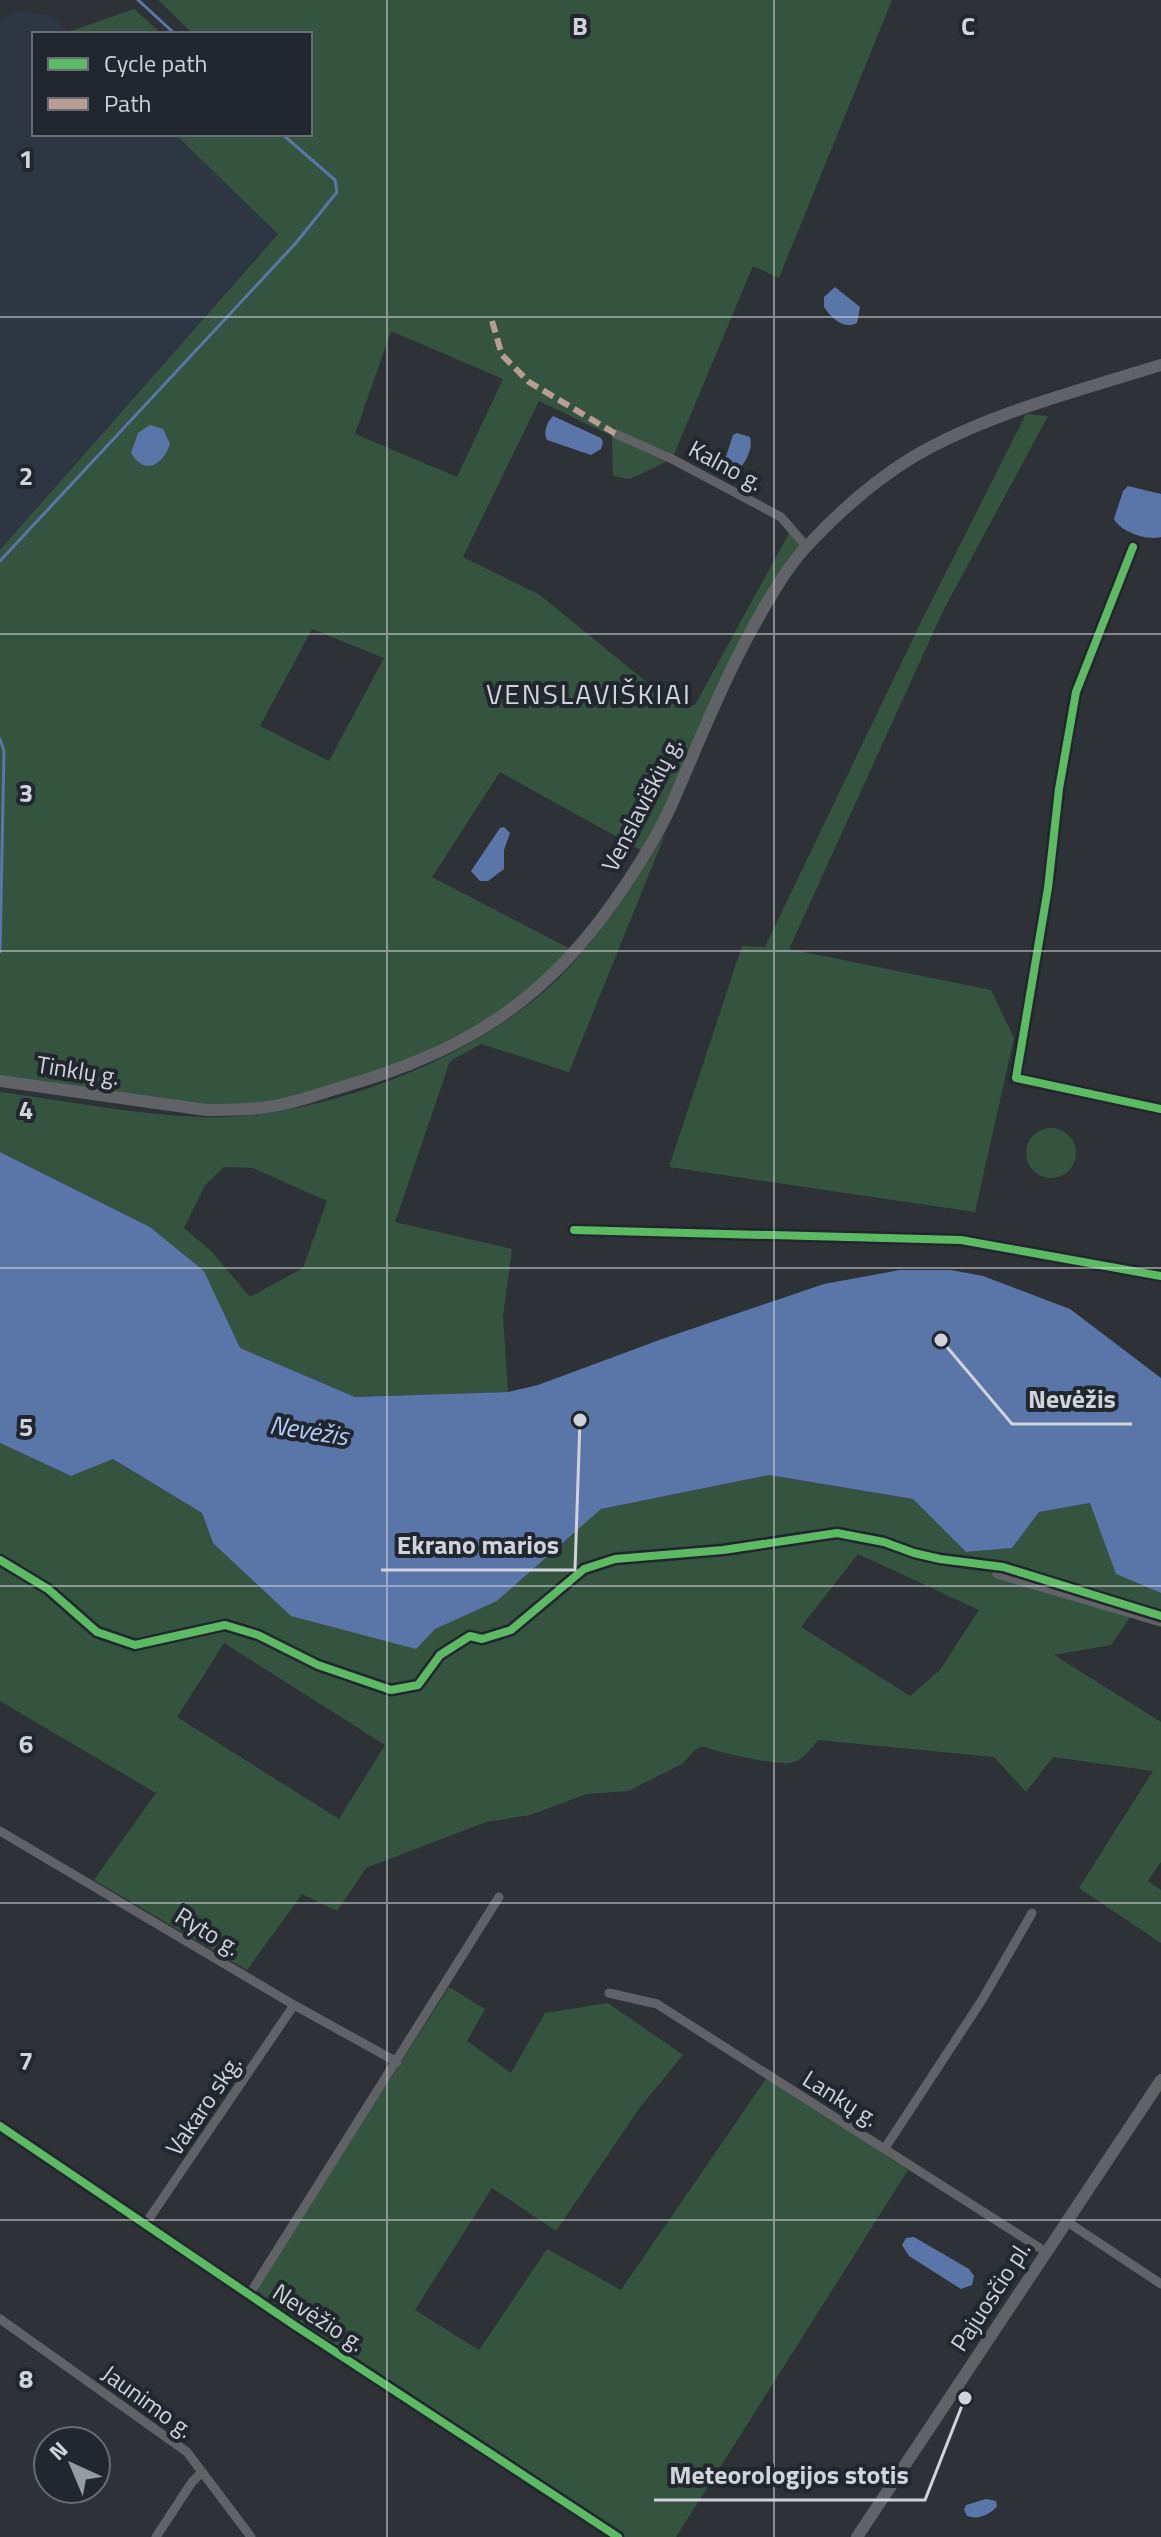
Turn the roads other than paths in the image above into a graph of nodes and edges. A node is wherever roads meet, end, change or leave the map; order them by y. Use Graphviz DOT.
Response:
graph roads {
  1 [pos="1161,365"];
  2 [pos="616,434"];
  3 [pos="806,546"];
  4 [pos="1133,547"];
  5 [pos="0,1081"];
  6 [pos="150,1103"];
  7 [pos="1161,1109"];
  8 [pos="574,1230"];
  9 [pos="1161,1276"];
  10 [pos="997,1574"];
  11 [pos="1161,1622"];
  12 [pos="0,1831"];
  13 [pos="499,1897"];
  14 [pos="1032,1913"];
  15 [pos="609,1993"];
  16 [pos="294,2005"];
  17 [pos="397,2062"];
  18 [pos="1161,2080"];
  19 [pos="0,2126"];
  20 [pos="885,2148"];
  21 [pos="1066,2221"];
  22 [pos="144,2226"];
  23 [pos="1046,2252"];
  24 [pos="1161,2284"];
  25 [pos="249,2295"];
  26 [pos="0,2319"];
  27 [pos="201,2473"];
  28 [pos="156,2537"];
  29 [pos="251,2537"];
  30 [pos="618,2537"];
  31 [pos="857,2537"];
  1 -- 3 [label="main road, Venslaviškių g."];
  2 -- 3 [label="street, Kalno g."];
  3 -- 6 [label="main road, Venslaviškių g."];
  4 -- 7 [label="street"];
  5 -- 6 [label="main road, Tinklų g."];
  8 -- 9 [label="street"];
  10 -- 11 [label="street"];
  12 -- 16 [label="street, Ryto g."];
  13 -- 17 [label="street"];
  14 -- 20 [label="street"];
  15 -- 20 [label="street, Lankų g."];
  16 -- 17 [label="street, Ryto g."];
  16 -- 22 [label="street, Vakaro skg."];
  17 -- 25 [label="street"];
  18 -- 21 [label="main road, Pajuosčio pl."];
  19 -- 22 [label="street, Nevėžio g."];
  20 -- 23 [label="street, Lankų g."];
  21 -- 23 [label="main road, Pajuosčio pl."];
  21 -- 24 [label="street"];
  22 -- 25 [label="street, Nevėžio g."];
  23 -- 31 [label="main road, Pajuosčio pl."];
  25 -- 30 [label="street, Nevėžio g."];
  26 -- 27 [label="street, Jaunimo g."];
  27 -- 28 [label="street"];
  27 -- 29 [label="street, Jaunimo g."];
}
